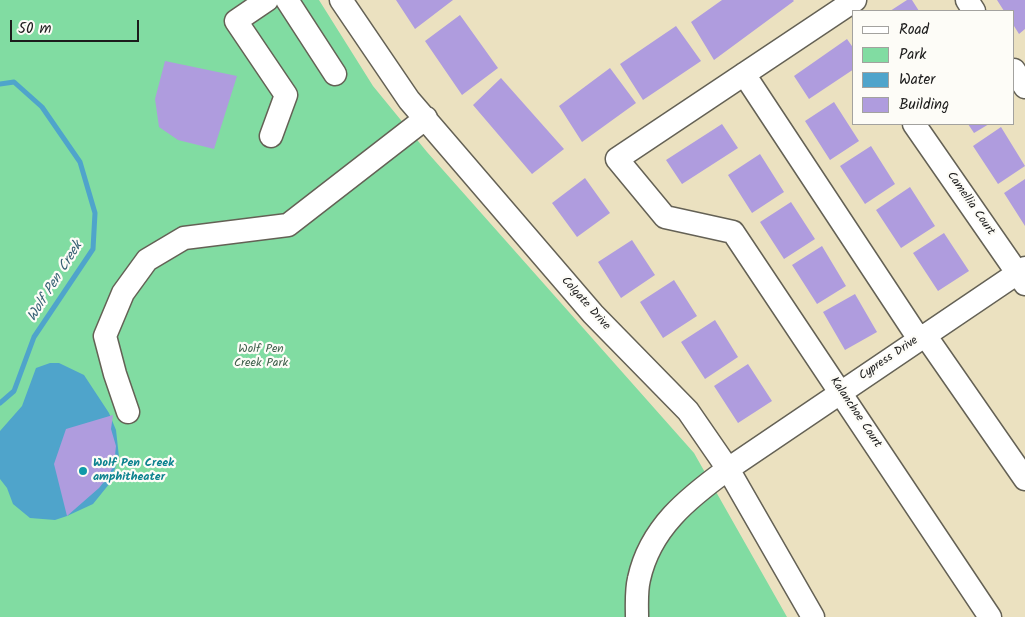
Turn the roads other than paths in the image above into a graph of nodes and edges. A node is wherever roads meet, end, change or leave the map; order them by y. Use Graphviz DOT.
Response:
graph roads {
  1 [pos="267,0"];
  2 [pos="287,0"];
  3 [pos="341,0"];
  4 [pos="855,0"];
  5 [pos="1015,71"];
  6 [pos="335,74"];
  7 [pos="744,74"];
  8 [pos="1025,86"];
  9 [pos="426,118"];
  10 [pos="915,125"];
  11 [pos="271,136"];
  12 [pos="1023,275"];
  13 [pos="922,337"];
  14 [pos="841,391"];
  15 [pos="128,412"];
  16 [pos="728,469"];
  17 [pos="1025,479"];
  18 [pos="637,617"];
  19 [pos="813,617"];
  20 [pos="990,617"];
  1 -- 11 [label="street"];
  2 -- 6 [label="street"];
  3 -- 9 [label="street, Colgate Drive"];
  4 -- 7 [label="street"];
  5 -- 8 [label="street"];
  7 -- 13 [label="street"];
  7 -- 14 [label="street, Kalanchoe Court"];
  9 -- 15 [label="street"];
  9 -- 16 [label="street, Colgate Drive"];
  10 -- 12 [label="street, Camellia Court"];
  12 -- 13 [label="street, Cypress Drive"];
  13 -- 14 [label="street, Cypress Drive"];
  13 -- 17 [label="street"];
  14 -- 16 [label="street, Cypress Drive"];
  14 -- 20 [label="street, Kalanchoe Court"];
  16 -- 18 [label="street, Cypress Drive"];
  16 -- 19 [label="street, Colgate Drive"];
}
